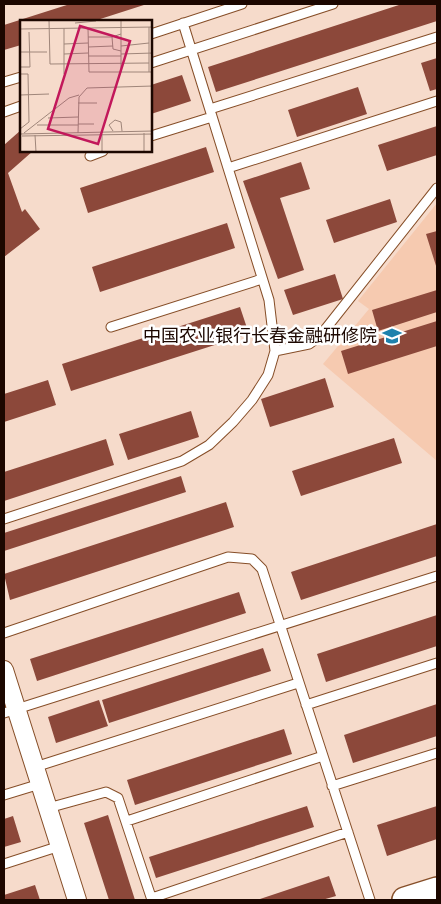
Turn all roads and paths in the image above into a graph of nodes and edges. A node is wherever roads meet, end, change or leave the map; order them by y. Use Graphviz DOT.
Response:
graph roads {
  1 [pos="242,4"];
  2 [pos="333,4"];
  3 [pos="183,23"];
  4 [pos="152,34"];
  5 [pos="437,37"];
  6 [pos="191,50"];
  7 [pos="152,63"];
  8 [pos="20,76"];
  9 [pos="4,82"];
  10 [pos="437,101"];
  11 [pos="20,106"];
  12 [pos="4,112"];
  13 [pos="211,113"];
  14 [pos="152,136"];
  15 [pos="100,152"];
  16 [pos="90,156"];
  17 [pos="228,168"];
  18 [pos="437,188"];
  19 [pos="262,279"];
  20 [pos="111,327"];
  21 [pos="275,351"];
  22 [pos="4,519"];
  23 [pos="437,576"];
  24 [pos="279,626"];
  25 [pos="4,633"];
  26 [pos="437,663"];
  27 [pos="4,670"];
  28 [pos="298,683"];
  29 [pos="306,705"];
  30 [pos="10,711"];
  31 [pos="437,753"];
  32 [pos="322,756"];
  33 [pos="37,776"];
  34 [pos="332,786"];
  35 [pos="4,795"];
  36 [pos="48,808"];
  37 [pos="127,822"];
  38 [pos="348,832"];
  39 [pos="60,846"];
  40 [pos="4,864"];
  41 [pos="437,890"];
  42 [pos="152,899"];
  43 [pos="77,900"];
  44 [pos="370,900"];
  45 [pos="405,900"];
  1 -- 3 [label="lane"];
  2 -- 6 [label="lane"];
  3 -- 4 [label="lane"];
  3 -- 6 [label="lane"];
  5 -- 13 [label="lane"];
  6 -- 7 [label="lane"];
  6 -- 13 [label="lane"];
  8 -- 9 [label="lane"];
  10 -- 17 [label="lane"];
  11 -- 12 [label="lane"];
  13 -- 14 [label="lane"];
  13 -- 17 [label="lane"];
  15 -- 16 [label="lane"];
  17 -- 19 [label="lane"];
  18 -- 21 [label="lane"];
  19 -- 20 [label="lane"];
  19 -- 21 [label="lane"];
  21 -- 22 [label="lane"];
  23 -- 24 [label="lane"];
  24 -- 25 [label="lane"];
  24 -- 28 [label="lane"];
  24 -- 30 [label="lane"];
  26 -- 29 [label="lane"];
  27 -- 30 [label="street"];
  28 -- 29 [label="lane"];
  28 -- 33 [label="lane"];
  29 -- 32 [label="lane"];
  30 -- 33 [label="street"];
  31 -- 34 [label="lane"];
  32 -- 34 [label="lane"];
  32 -- 37 [label="lane"];
  33 -- 35 [label="lane"];
  33 -- 36 [label="street"];
  34 -- 38 [label="lane"];
  36 -- 37 [label="lane"];
  36 -- 39 [label="street"];
  37 -- 42 [label="lane"];
  38 -- 42 [label="lane"];
  38 -- 44 [label="lane"];
  39 -- 40 [label="lane"];
  39 -- 43 [label="street"];
  41 -- 45 [label="main road"];
}
